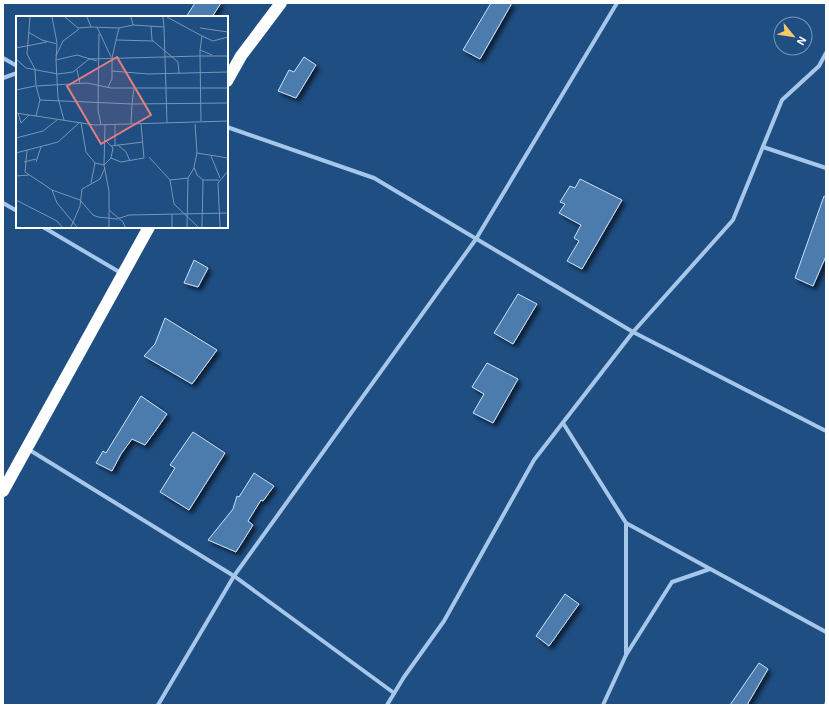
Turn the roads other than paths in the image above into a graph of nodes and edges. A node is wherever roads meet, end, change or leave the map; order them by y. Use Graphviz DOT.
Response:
graph roads {
  1 [pos="281,3"];
  2 [pos="617,3"];
  3 [pos="826,53"];
  4 [pos="3,58"];
  5 [pos="16,65"];
  6 [pos="16,73"];
  7 [pos="3,78"];
  8 [pos="228,79"];
  9 [pos="228,127"];
  10 [pos="763,147"];
  11 [pos="826,168"];
  12 [pos="3,203"];
  13 [pos="16,210"];
  14 [pos="45,228"];
  15 [pos="147,228"];
  16 [pos="476,239"];
  17 [pos="123,274"];
  18 [pos="633,332"];
  19 [pos="563,423"];
  20 [pos="826,431"];
  21 [pos="27,448"];
  22 [pos="3,491"];
  23 [pos="626,523"];
  24 [pos="710,569"];
  25 [pos="234,576"];
  26 [pos="826,632"];
  27 [pos="626,655"];
  28 [pos="394,693"];
  29 [pos="158,705"];
  30 [pos="387,705"];
  31 [pos="603,705"];
  1 -- 8 [label="highway"];
  2 -- 16 [label="street"];
  3 -- 10 [label="street"];
  4 -- 5 [label="street"];
  6 -- 7 [label="street"];
  9 -- 16 [label="street"];
  10 -- 11 [label="street"];
  10 -- 18 [label="street"];
  12 -- 13 [label="street"];
  14 -- 17 [label="street"];
  15 -- 17 [label="highway"];
  16 -- 18 [label="street"];
  16 -- 25 [label="street"];
  17 -- 21 [label="highway"];
  18 -- 19 [label="street"];
  18 -- 20 [label="street"];
  19 -- 23 [label="street"];
  19 -- 28 [label="street"];
  21 -- 22 [label="highway"];
  21 -- 25 [label="street"];
  23 -- 24 [label="street"];
  23 -- 27 [label="street"];
  24 -- 26 [label="street"];
  24 -- 27 [label="street"];
  25 -- 28 [label="street"];
  25 -- 29 [label="street"];
  27 -- 31 [label="street"];
  28 -- 30 [label="street"];
}
